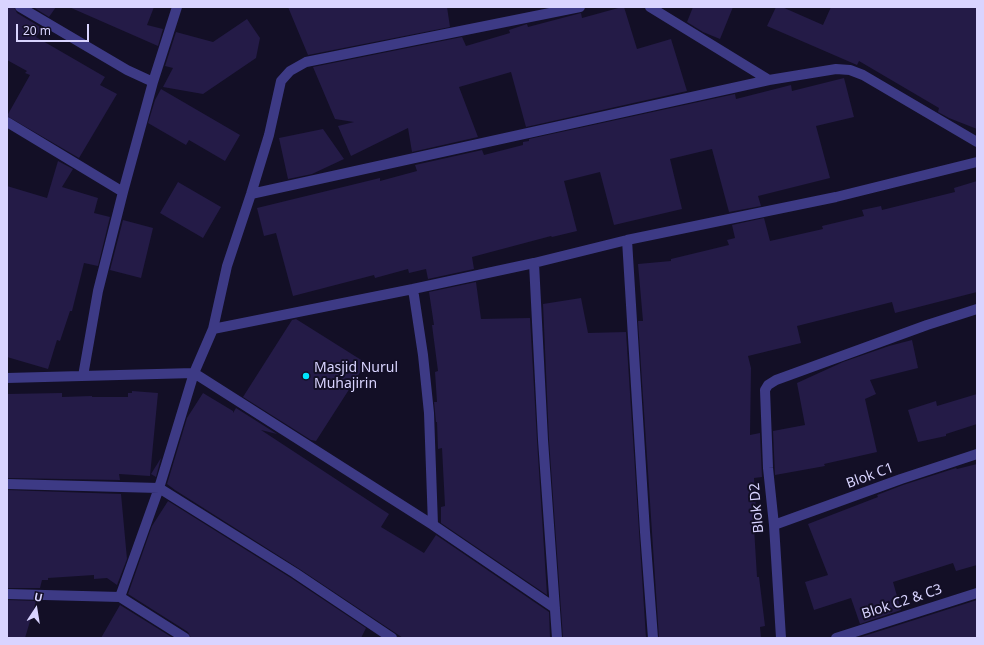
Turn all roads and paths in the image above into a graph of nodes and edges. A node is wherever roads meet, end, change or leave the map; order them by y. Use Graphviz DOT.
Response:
graph roads {
  1 [pos="20,7"];
  2 [pos="177,7"];
  3 [pos="580,7"];
  4 [pos="650,7"];
  5 [pos="769,80"];
  6 [pos="153,82"];
  7 [pos="8,125"];
  8 [pos="977,142"];
  9 [pos="977,162"];
  10 [pos="123,192"];
  11 [pos="251,194"];
  12 [pos="627,240"];
  13 [pos="534,263"];
  14 [pos="413,289"];
  15 [pos="977,309"];
  16 [pos="213,329"];
  17 [pos="194,373"];
  18 [pos="83,376"];
  19 [pos="7,378"];
  20 [pos="977,454"];
  21 [pos="7,484"];
  22 [pos="158,488"];
  23 [pos="432,525"];
  24 [pos="774,525"];
  25 [pos="977,593"];
  26 [pos="7,594"];
  27 [pos="120,597"];
  28 [pos="555,608"];
  29 [pos="184,638"];
  30 [pos="392,638"];
  31 [pos="557,638"];
  32 [pos="653,638"];
  33 [pos="781,638"];
  34 [pos="836,638"];
  1 -- 6 [label="street"];
  2 -- 6 [label="street"];
  3 -- 11 [label="street"];
  4 -- 5 [label="street"];
  5 -- 8 [label="street"];
  5 -- 11 [label="street"];
  6 -- 10 [label="street"];
  7 -- 10 [label="street"];
  9 -- 12 [label="street"];
  10 -- 18 [label="street"];
  11 -- 16 [label="street"];
  12 -- 13 [label="street"];
  12 -- 32 [label="street"];
  13 -- 14 [label="street"];
  13 -- 28 [label="street"];
  14 -- 16 [label="street"];
  14 -- 23 [label="street"];
  15 -- 24 [label="street, Blok D2"];
  16 -- 17 [label="street"];
  17 -- 18 [label="street"];
  17 -- 22 [label="street"];
  17 -- 23 [label="street"];
  18 -- 19 [label="street"];
  20 -- 24 [label="street, Blok C1"];
  21 -- 22 [label="street"];
  22 -- 27 [label="street"];
  22 -- 30 [label="street"];
  23 -- 28 [label="street"];
  24 -- 33 [label="street, Blok D2"];
  25 -- 34 [label="street, Blok C2 & C3"];
  26 -- 27 [label="street"];
  27 -- 29 [label="street"];
  28 -- 31 [label="street"];
}
